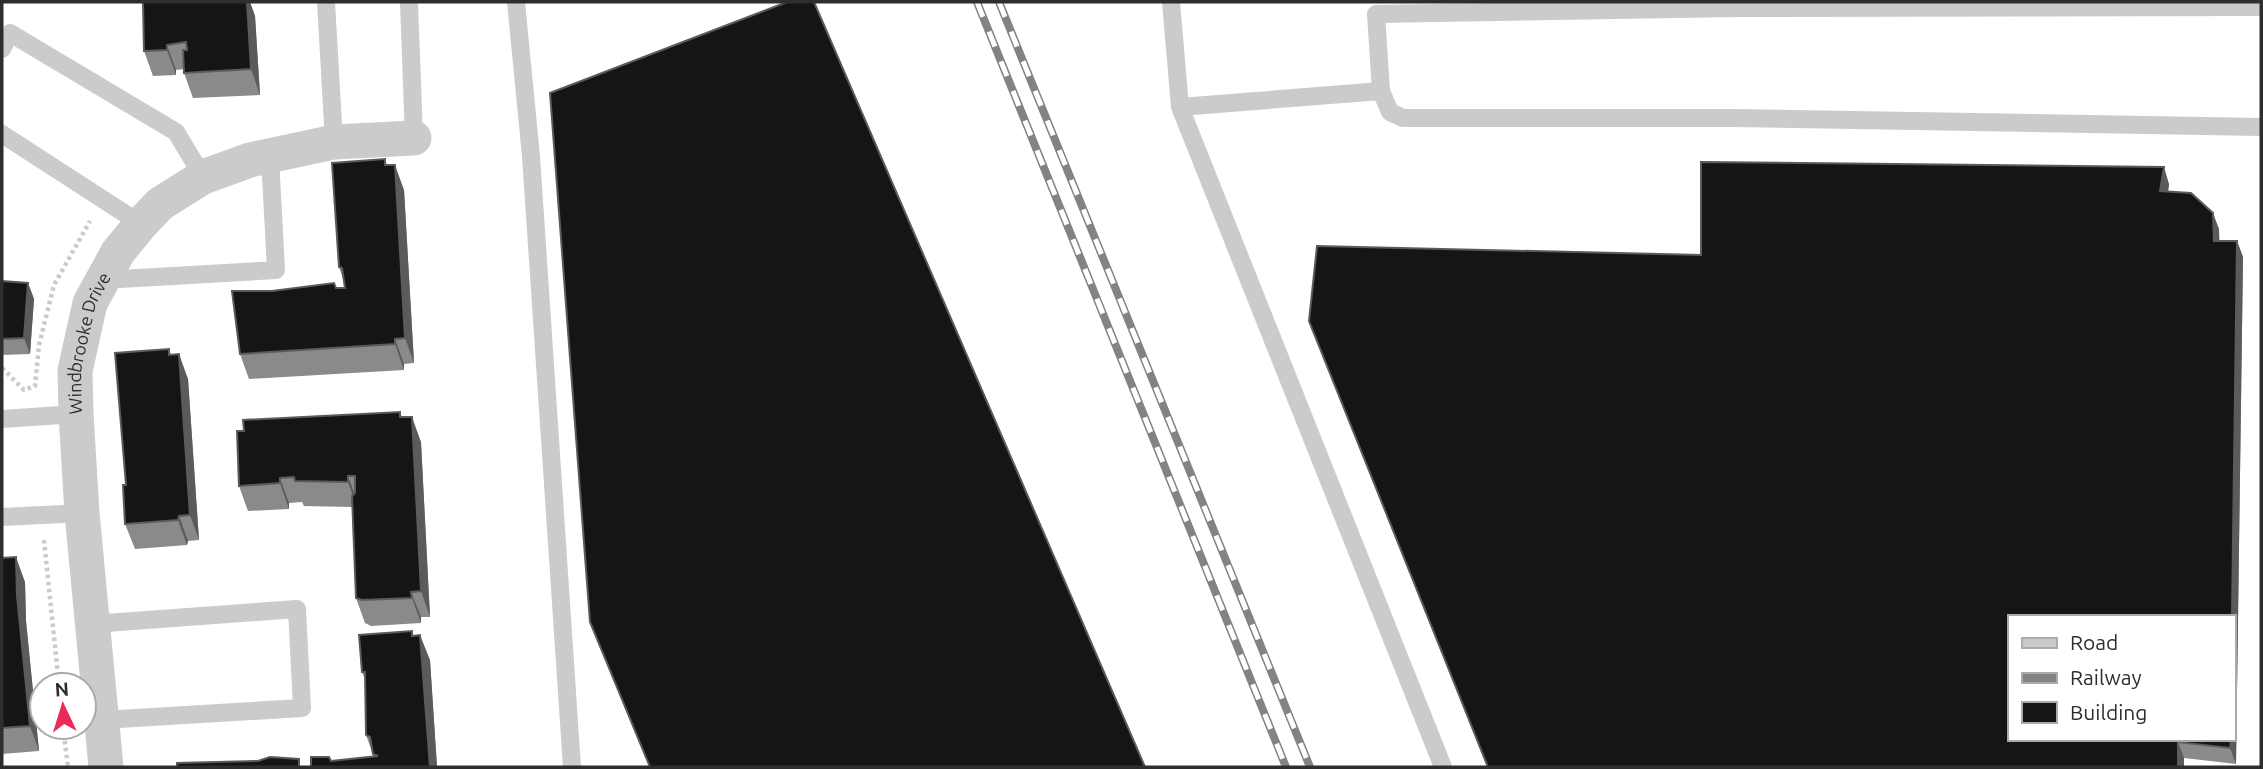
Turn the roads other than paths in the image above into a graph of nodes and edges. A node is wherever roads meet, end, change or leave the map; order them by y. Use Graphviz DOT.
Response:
graph roads {
  1 [pos="326,2"];
  2 [pos="409,2"];
  3 [pos="516,2"];
  4 [pos="1171,2"];
  5 [pos="2261,6"];
  6 [pos="1376,8"];
  7 [pos="2,49"];
  8 [pos="1381,91"];
  9 [pos="1180,107"];
  10 [pos="2261,127"];
  11 [pos="2,134"];
  12 [pos="414,138"];
  13 [pos="334,142"];
  14 [pos="270,157"];
  15 [pos="203,177"];
  16 [pos="141,224"];
  17 [pos="102,280"];
  18 [pos="76,414"];
  19 [pos="2,419"];
  20 [pos="82,513"];
  21 [pos="2,517"];
  22 [pos="92,624"];
  23 [pos="102,720"];
  24 [pos="106,767"];
  25 [pos="572,767"];
  26 [pos="1443,767"];
  1 -- 13 [label="lane"];
  2 -- 12 [label="lane"];
  3 -- 25 [label="lane"];
  4 -- 9 [label="lane"];
  5 -- 6 [label="lane"];
  6 -- 8 [label="lane"];
  7 -- 15 [label="lane"];
  8 -- 9 [label="lane"];
  8 -- 10 [label="lane"];
  9 -- 26 [label="lane"];
  11 -- 16 [label="lane"];
  12 -- 13 [label="street, Windbrooke Drive"];
  13 -- 14 [label="street, Windbrooke Drive"];
  14 -- 15 [label="street, Windbrooke Drive"];
  14 -- 17 [label="lane"];
  15 -- 16 [label="street, Windbrooke Drive"];
  16 -- 17 [label="street, Windbrooke Drive"];
  17 -- 18 [label="street, Windbrooke Drive"];
  18 -- 19 [label="lane"];
  18 -- 20 [label="street, Windbrooke Drive"];
  20 -- 21 [label="lane"];
  20 -- 22 [label="street, Windbrooke Drive"];
  22 -- 23 [label="street, Windbrooke Drive"];
  22 -- 23 [label="lane"];
  23 -- 24 [label="street, Windbrooke Drive"];
}
